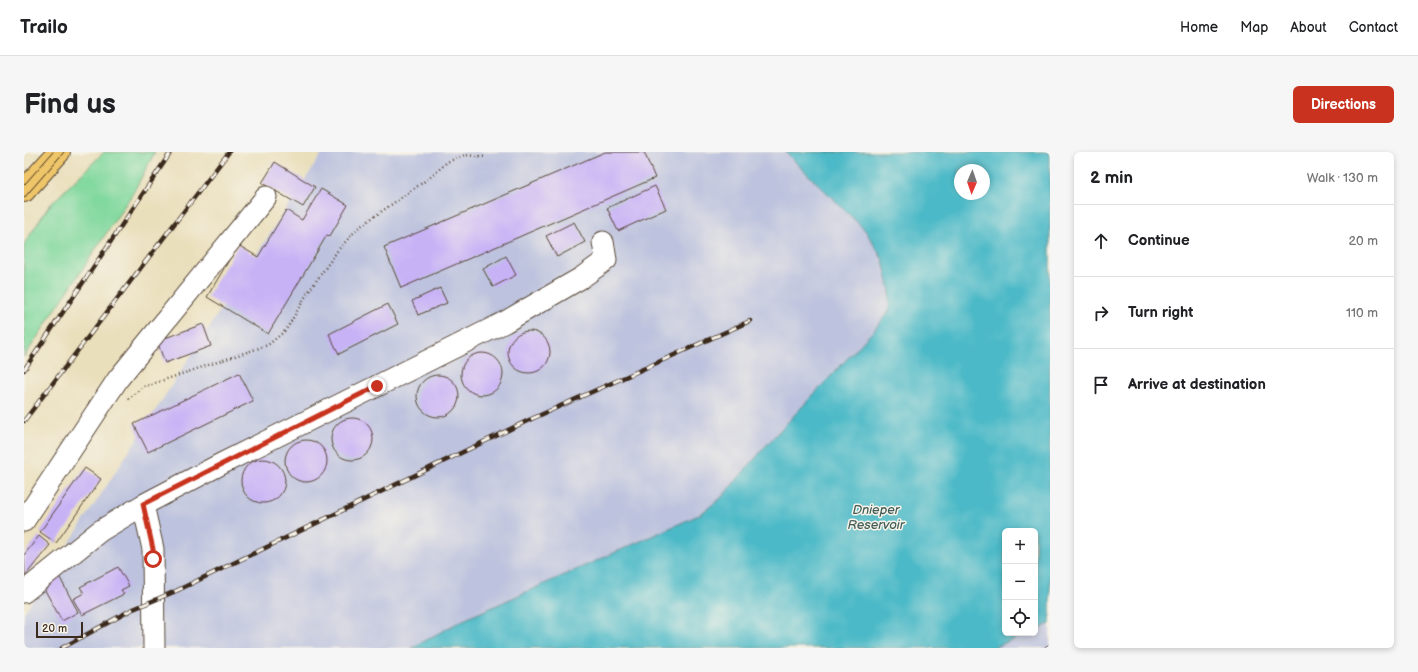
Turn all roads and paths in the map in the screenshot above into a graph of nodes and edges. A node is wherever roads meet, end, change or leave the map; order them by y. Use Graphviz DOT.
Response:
graph roads {
  1 [pos="59,152"];
  2 [pos="486,157"];
  3 [pos="24,191"];
  4 [pos="266,197"];
  5 [pos="603,242"];
  6 [pos="124,402"];
  7 [pos="143,504"];
  8 [pos="24,521"];
  9 [pos="27,590"];
  10 [pos="154,648"];
  1 -- 3 [label="main road"];
  2 -- 6 [label="path"];
  4 -- 8 [label="lane"];
  5 -- 7 [label="lane"];
  7 -- 9 [label="lane"];
  7 -- 10 [label="lane"];
}
